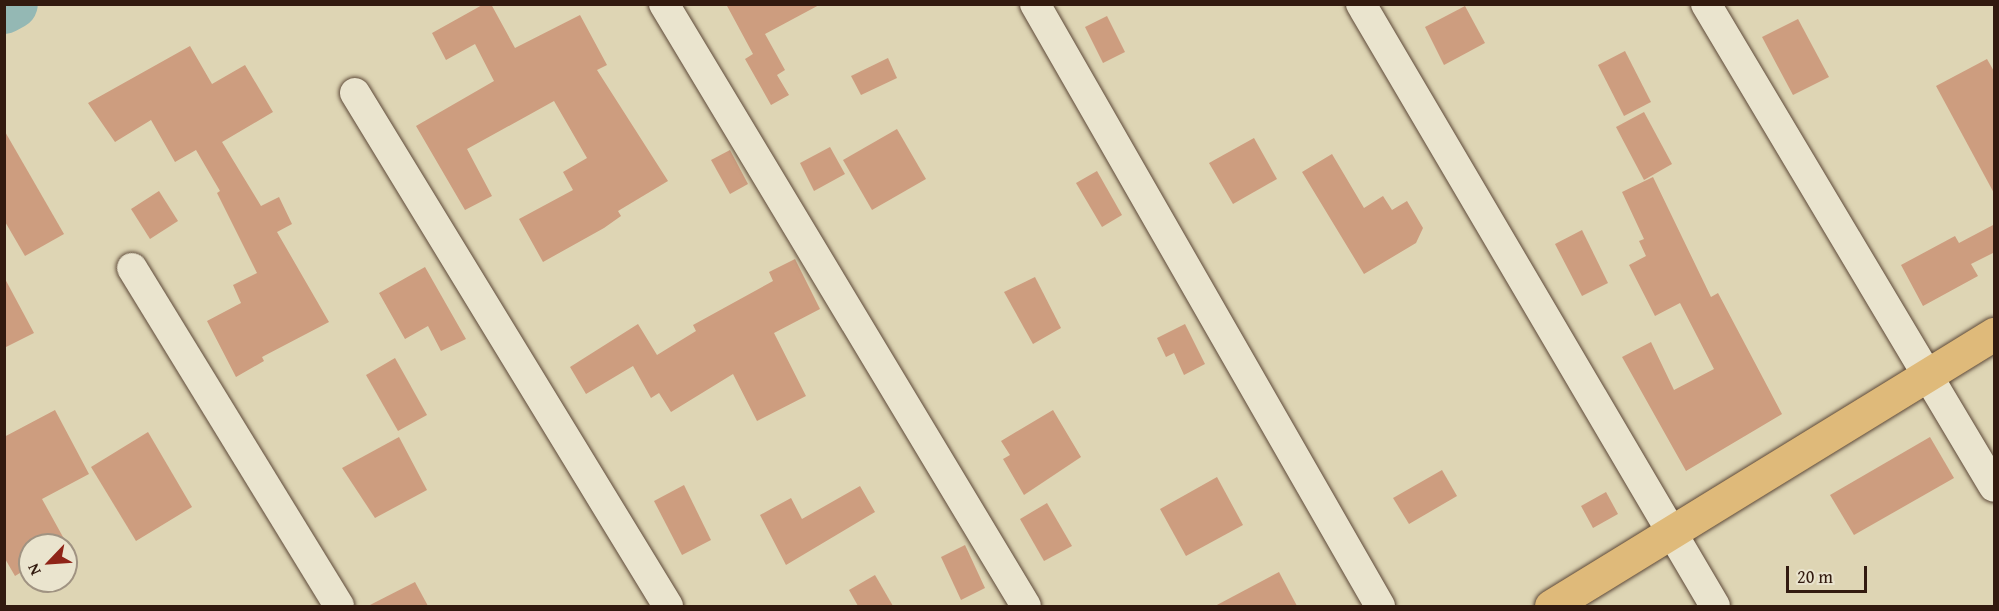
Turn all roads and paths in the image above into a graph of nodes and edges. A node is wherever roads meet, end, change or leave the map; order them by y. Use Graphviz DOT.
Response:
graph roads {
  1 [pos="664,4"];
  2 [pos="1035,4"];
  3 [pos="1361,4"];
  4 [pos="1706,4"];
  5 [pos="355,93"];
  6 [pos="132,268"];
  7 [pos="1995,334"];
  8 [pos="1929,375"];
  9 [pos="1995,487"];
  10 [pos="1671,533"];
  11 [pos="339,606"];
  12 [pos="668,606"];
  13 [pos="1026,606"];
  14 [pos="1380,606"];
  15 [pos="1551,606"];
  16 [pos="1715,606"];
  1 -- 13 [label="street"];
  2 -- 14 [label="street"];
  3 -- 10 [label="street"];
  4 -- 8 [label="street"];
  5 -- 12 [label="street"];
  6 -- 11 [label="street"];
  7 -- 8 [label="main road"];
  8 -- 9 [label="street"];
  8 -- 10 [label="main road"];
  10 -- 15 [label="main road"];
  10 -- 16 [label="street"];
}
